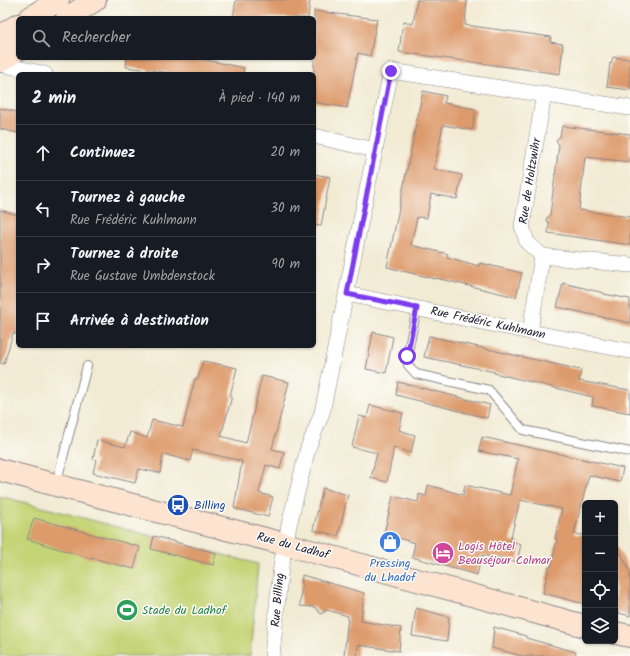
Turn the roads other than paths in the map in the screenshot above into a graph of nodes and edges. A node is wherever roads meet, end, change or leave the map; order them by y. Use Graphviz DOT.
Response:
graph roads {
  1 [pos="58,0"];
  2 [pos="95,0"];
  3 [pos="33,16"];
  4 [pos="70,16"];
  5 [pos="16,26"];
  6 [pos="0,37"];
  7 [pos="16,50"];
  8 [pos="0,62"];
  9 [pos="38,72"];
  10 [pos="544,94"];
  11 [pos="630,108"];
  12 [pos="316,136"];
  13 [pos="375,150"];
  14 [pos="542,256"];
  15 [pos="630,265"];
  16 [pos="347,294"];
  17 [pos="417,308"];
  18 [pos="530,332"];
  19 [pos="630,351"];
  20 [pos="88,366"];
  21 [pos="630,452"];
  22 [pos="0,470"];
  23 [pos="55,485"];
  24 [pos="285,544"];
  25 [pos="582,625"];
  26 [pos="618,634"];
  27 [pos="630,636"];
  28 [pos="272,656"];
  1 -- 3 [label="main road"];
  2 -- 4 [label="main road"];
  5 -- 6 [label="main road"];
  7 -- 8 [label="main road"];
  8 -- 9 [label="street"];
  10 -- 11 [label="street"];
  10 -- 13 [label="street, Rue Billing"];
  10 -- 14 [label="street, Rue de Holtzwihr"];
  12 -- 13 [label="street"];
  13 -- 16 [label="street, Rue Billing"];
  14 -- 15 [label="street"];
  14 -- 18 [label="street"];
  16 -- 17 [label="street, Rue Frédéric Kuhlmann"];
  16 -- 24 [label="street, Rue Billing"];
  17 -- 18 [label="street, Rue Frédéric Kuhlmann"];
  17 -- 21 [label="lane"];
  18 -- 19 [label="street, Rue Frédéric Kuhlmann"];
  20 -- 23 [label="lane"];
  22 -- 23 [label="main road, Rue du Ladhof"];
  23 -- 24 [label="main road, Rue du Ladhof"];
  24 -- 25 [label="main road, Rue du Ladhof"];
  24 -- 28 [label="street, Rue Billing"];
  26 -- 27 [label="main road"];
}
